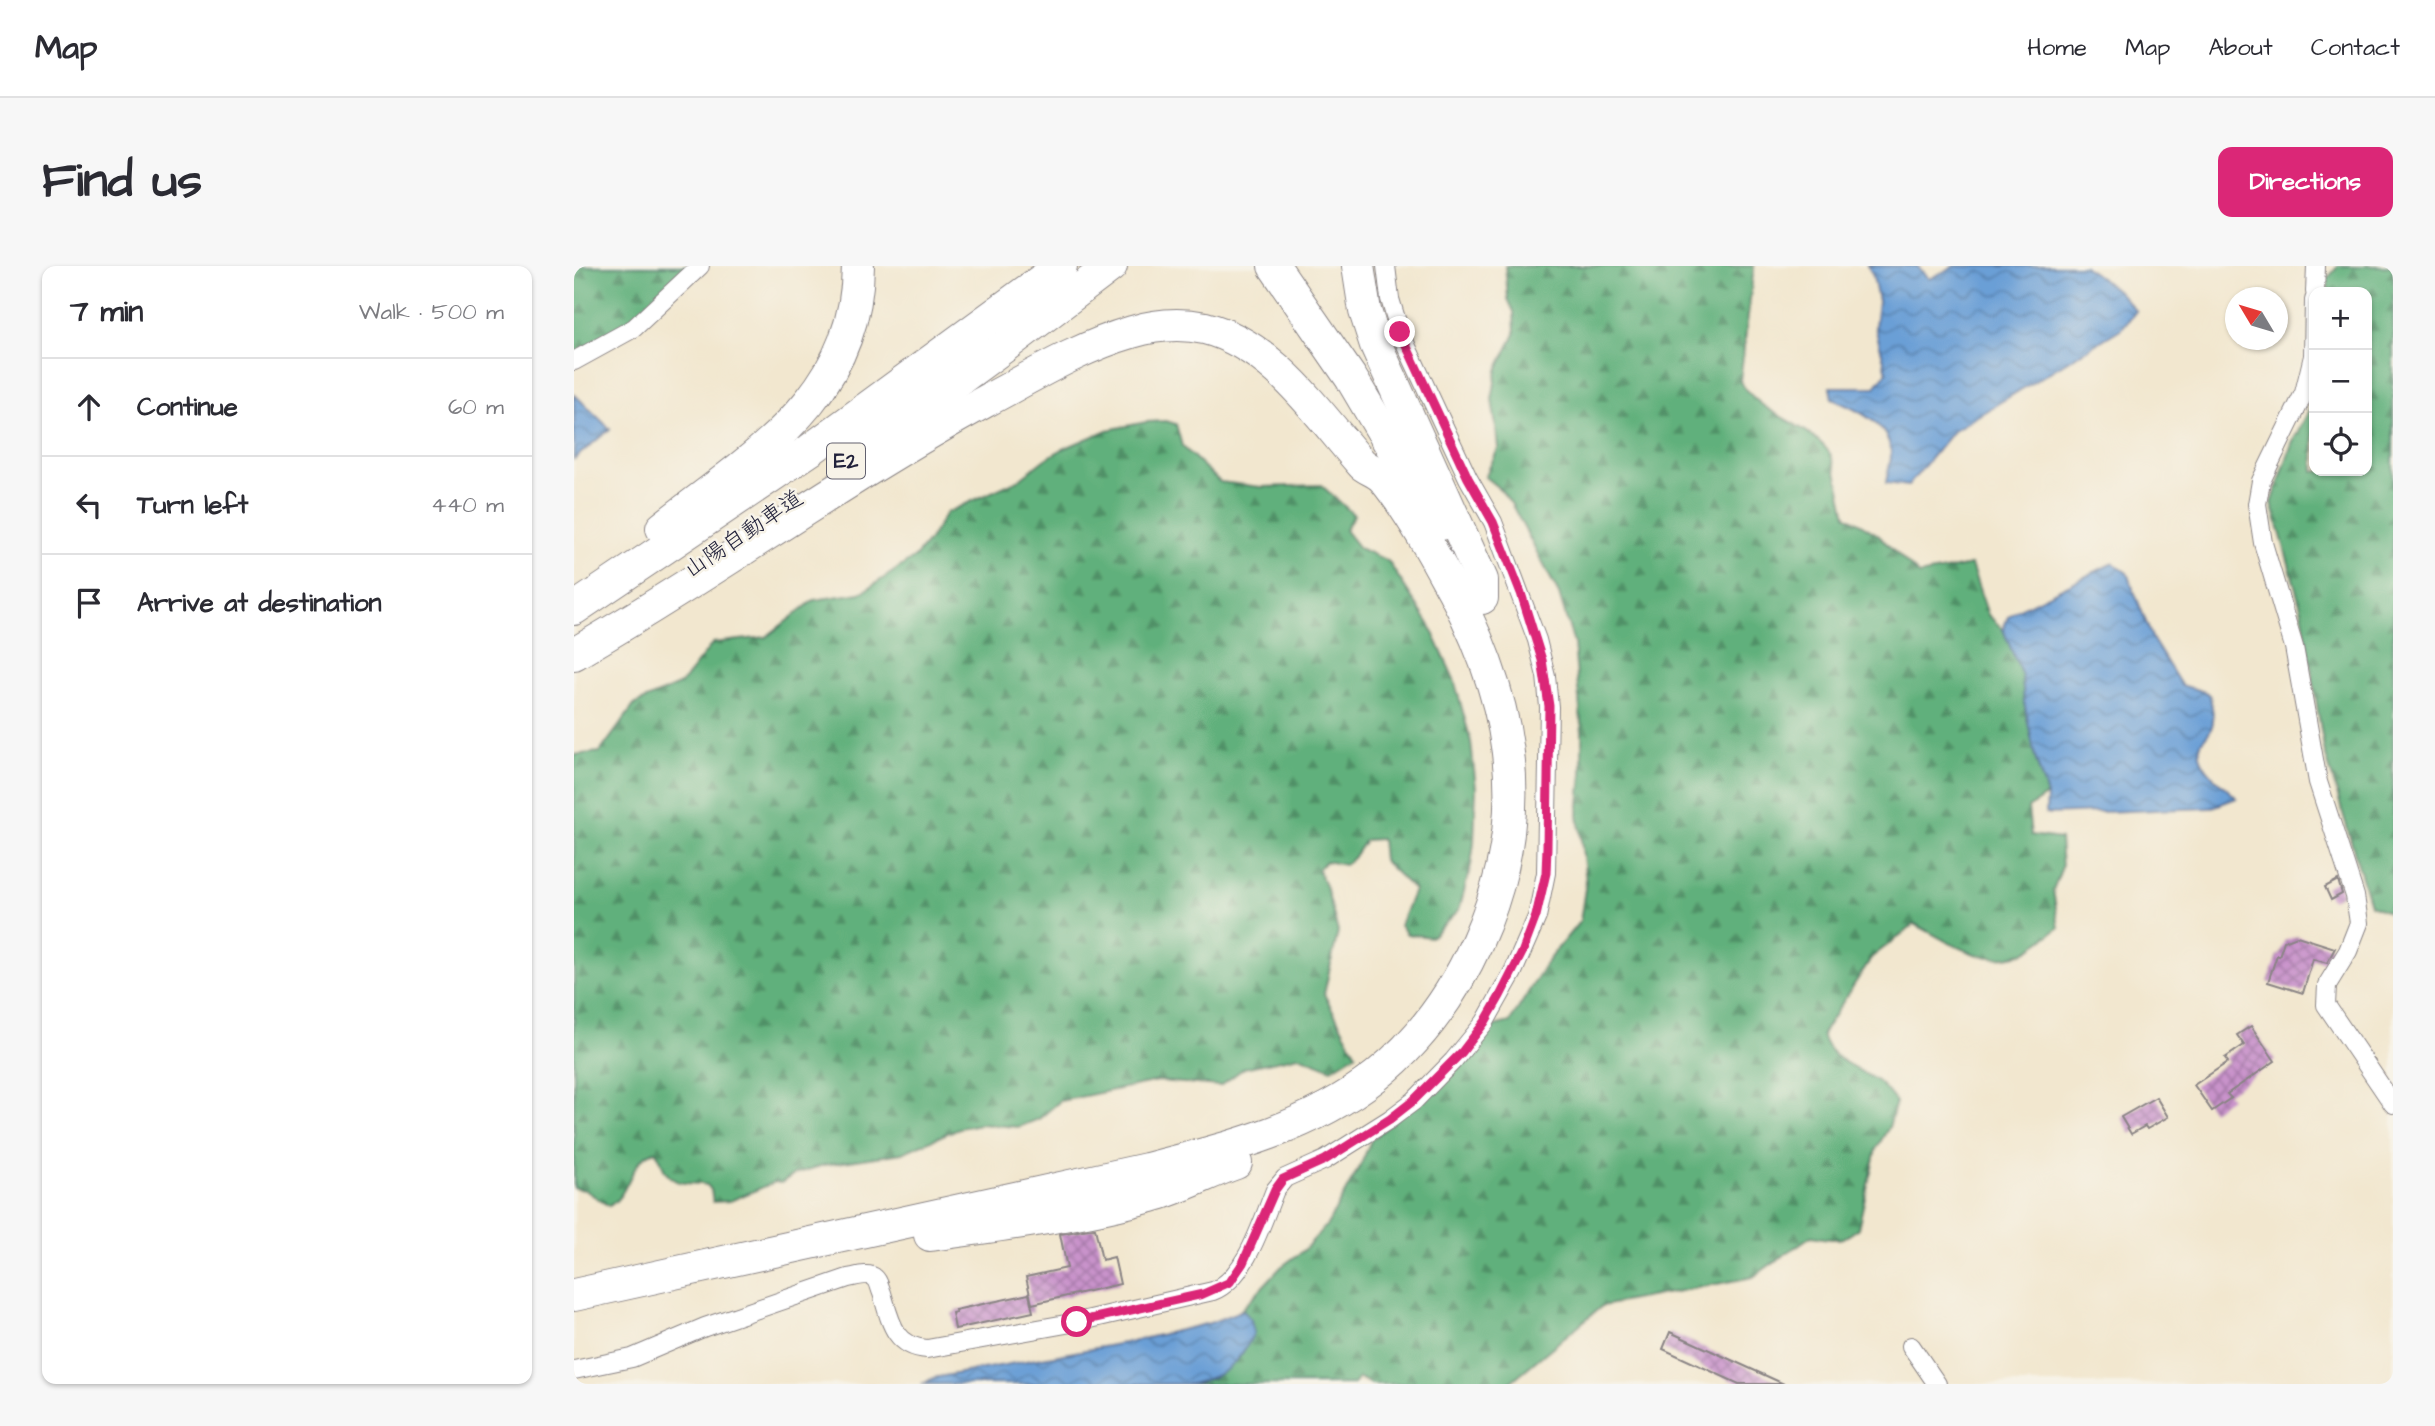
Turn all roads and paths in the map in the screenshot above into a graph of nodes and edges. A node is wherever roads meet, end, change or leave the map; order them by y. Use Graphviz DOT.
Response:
graph roads {
  1 [pos="700,266"];
  2 [pos="858,266"];
  3 [pos="1061,266"];
  4 [pos="1111,266"];
  5 [pos="1255,266"];
  6 [pos="1274,266"];
  7 [pos="1358,266"];
  8 [pos="1386,266"];
  9 [pos="2316,266"];
  10 [pos="2315,287"];
  11 [pos="2313,350"];
  12 [pos="574,361"];
  13 [pos="1381,475"];
  14 [pos="574,594"];
  15 [pos="1482,598"];
  16 [pos="574,609"];
  17 [pos="574,645"];
  18 [pos="574,654"];
  19 [pos="2393,1104"];
  20 [pos="574,1295"];
  21 [pos="574,1310"];
  22 [pos="1910,1346"];
  23 [pos="574,1370"];
  24 [pos="1937,1384"];
  1 -- 12 [label="street"];
  2 -- 14 [label="highway"];
  3 -- 16 [label="highway, 山陽自動車道 / E2"];
  4 -- 17 [label="highway, 山陽自動車道 / E2"];
  5 -- 13 [label="highway"];
  6 -- 15 [label="highway"];
  7 -- 15 [label="highway"];
  8 -- 23 [label="street"];
  9 -- 10 [label="street"];
  11 -- 19 [label="street"];
  13 -- 18 [label="highway"];
  13 -- 20 [label="highway"];
  15 -- 21 [label="highway"];
  22 -- 24 [label="street"];
}
